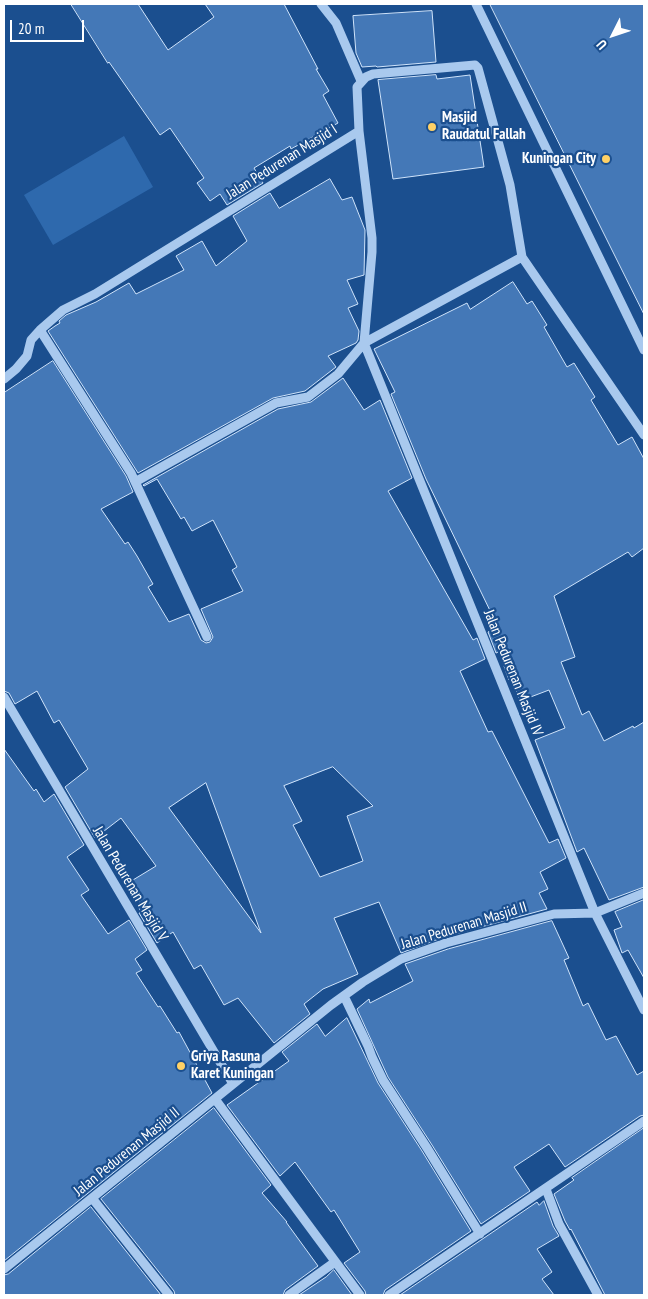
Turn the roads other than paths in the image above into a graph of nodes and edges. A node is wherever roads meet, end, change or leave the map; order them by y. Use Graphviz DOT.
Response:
graph roads {
  1 [pos="321,4"];
  2 [pos="476,4"];
  3 [pos="361,81"];
  4 [pos="359,131"];
  5 [pos="522,256"];
  6 [pos="40,330"];
  7 [pos="364,343"];
  8 [pos="644,350"];
  9 [pos="4,379"];
  10 [pos="644,435"];
  11 [pos="135,482"];
  12 [pos="207,637"];
  13 [pos="4,697"];
  14 [pos="12,711"];
  15 [pos="4,717"];
  16 [pos="644,892"];
  17 [pos="595,913"];
  18 [pos="344,996"];
  19 [pos="644,1010"];
  20 [pos="233,1084"];
  21 [pos="215,1099"];
  22 [pos="644,1121"];
  23 [pos="546,1190"];
  24 [pos="92,1198"];
  25 [pos="480,1234"];
  26 [pos="335,1262"];
  27 [pos="4,1269"];
  28 [pos="169,1295"];
  29 [pos="289,1295"];
  30 [pos="360,1295"];
  31 [pos="389,1295"];
  32 [pos="598,1295"];
  1 -- 3 [label="street"];
  2 -- 8 [label="street"];
  3 -- 4 [label="street, Jalan Pedurenan Masjid I"];
  3 -- 5 [label="street"];
  4 -- 6 [label="street, Jalan Pedurenan Masjid I"];
  4 -- 7 [label="street, Jalan Pedurenan Masjid IV"];
  5 -- 7 [label="street"];
  5 -- 10 [label="street"];
  6 -- 9 [label="street, Jalan Pedurenan Masjid I"];
  6 -- 11 [label="street"];
  7 -- 11 [label="street"];
  7 -- 17 [label="street, Jalan Pedurenan Masjid IV"];
  11 -- 12 [label="street"];
  13 -- 14 [label="street, Jalan Pedurenan Masjid V"];
  14 -- 15 [label="street"];
  14 -- 20 [label="street, Jalan Pedurenan Masjid V"];
  16 -- 17 [label="street, Jalan Pedurenan Masjid II"];
  17 -- 18 [label="street, Jalan Pedurenan Masjid II"];
  17 -- 19 [label="street, Jalan Pedurenan Masjid IV"];
  18 -- 20 [label="street, Jalan Pedurenan Masjid II"];
  18 -- 25 [label="street"];
  20 -- 21 [label="street, Jalan Pedurenan Masjid II"];
  21 -- 24 [label="street, Jalan Pedurenan Masjid II"];
  21 -- 26 [label="street"];
  22 -- 23 [label="street"];
  23 -- 25 [label="street"];
  23 -- 32 [label="street"];
  24 -- 27 [label="street, Jalan Pedurenan Masjid II"];
  24 -- 28 [label="street"];
  25 -- 31 [label="street"];
  26 -- 29 [label="street"];
  26 -- 30 [label="street"];
}
